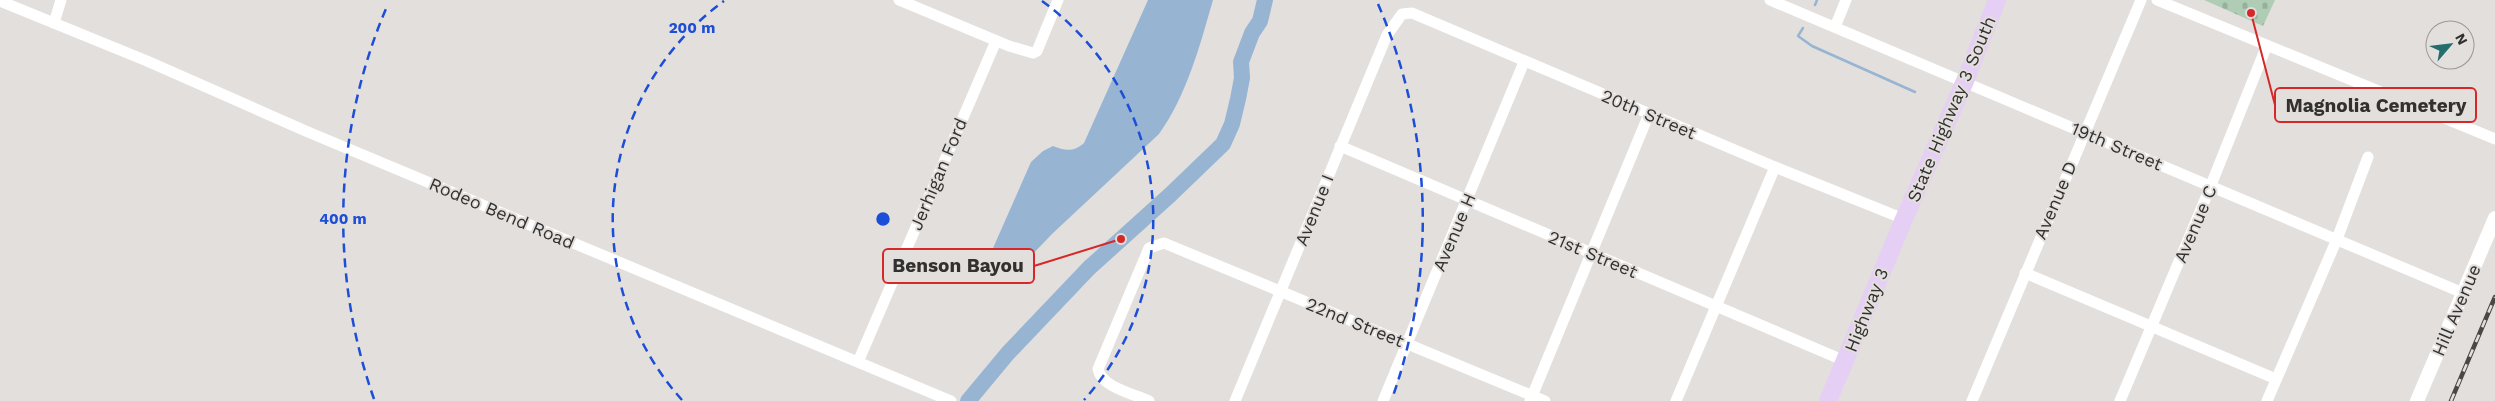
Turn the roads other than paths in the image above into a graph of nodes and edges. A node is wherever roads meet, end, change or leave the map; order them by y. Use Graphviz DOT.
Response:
graph roads {
  1 [pos="61,0"];
  2 [pos="899,0"];
  3 [pos="1058,0"];
  4 [pos="1770,0"];
  5 [pos="1846,0"];
  6 [pos="1997,0"];
  7 [pos="2141,0"];
  8 [pos="2157,0"];
  9 [pos="0,1"];
  10 [pos="1397,20"];
  11 [pos="54,23"];
  12 [pos="1835,27"];
  13 [pos="996,41"];
  14 [pos="2267,45"];
  15 [pos="1524,62"];
  16 [pos="1965,81"];
  17 [pos="2395,98"];
  18 [pos="2389,113"];
  19 [pos="1650,114"];
  20 [pos="2084,132"];
  21 [pos="2495,139"];
  22 [pos="1340,146"];
  23 [pos="2368,157"];
  24 [pos="1775,167"];
  25 [pos="2211,186"];
  26 [pos="1467,200"];
  27 [pos="2495,218"];
  28 [pos="1904,219"];
  29 [pos="2336,239"];
  30 [pos="1592,254"];
  31 [pos="2025,272"];
  32 [pos="1281,291"];
  33 [pos="2463,293"];
  34 [pos="1715,306"];
  35 [pos="2151,326"];
  36 [pos="1407,343"];
  37 [pos="1845,361"];
  38 [pos="858,362"];
  39 [pos="2276,379"];
  40 [pos="1531,398"];
  41 [pos="949,400"];
  42 [pos="1149,401"];
  43 [pos="1235,401"];
  44 [pos="1383,401"];
  45 [pos="1545,401"];
  46 [pos="1676,401"];
  47 [pos="1828,401"];
  48 [pos="1972,401"];
  49 [pos="2120,401"];
  50 [pos="2267,401"];
  51 [pos="2418,401"];
  1 -- 11 [label="street"];
  2 -- 13 [label="street"];
  3 -- 13 [label="street"];
  4 -- 12 [label="street, 19th Street"];
  5 -- 12 [label="street"];
  6 -- 16 [label="main road, State Highway 3 South"];
  7 -- 20 [label="street, Avenue D"];
  8 -- 14 [label="street"];
  9 -- 11 [label="street, Rodeo Bend Road"];
  10 -- 15 [label="street, 20th Street"];
  10 -- 22 [label="street, Avenue I"];
  11 -- 38 [label="street, Rodeo Bend Road"];
  12 -- 16 [label="street, 19th Street"];
  13 -- 38 [label="street, Jerhigan Ford"];
  14 -- 17 [label="street"];
  14 -- 25 [label="street, Avenue C"];
  15 -- 19 [label="street, 20th Street"];
  15 -- 26 [label="street, Avenue H"];
  16 -- 20 [label="street, 19th Street"];
  16 -- 28 [label="main road, State Highway 3 South"];
  17 -- 18 [label="street"];
  17 -- 21 [label="street"];
  19 -- 24 [label="street, 20th Street"];
  19 -- 30 [label="street"];
  20 -- 25 [label="street, 19th Street"];
  20 -- 31 [label="street, Avenue D"];
  22 -- 26 [label="street, 21st Street"];
  22 -- 32 [label="street, Avenue I"];
  23 -- 29 [label="street"];
  24 -- 28 [label="street, 20th Street"];
  24 -- 34 [label="street"];
  25 -- 29 [label="street, 19th Street"];
  25 -- 35 [label="street, Avenue C"];
  26 -- 30 [label="street, 21st Street"];
  26 -- 36 [label="street, Avenue H"];
  27 -- 33 [label="street, Hill Avenue"];
  28 -- 37 [label="main road, Highway 3"];
  29 -- 33 [label="street, 19th Street"];
  29 -- 39 [label="street"];
  30 -- 34 [label="street, 21st Street"];
  30 -- 40 [label="street"];
  31 -- 35 [label="street"];
  31 -- 48 [label="street, Avenue D"];
  32 -- 36 [label="street, 22nd Street"];
  32 -- 42 [label="street, 22nd Street"];
  32 -- 43 [label="street, Avenue I"];
  33 -- 51 [label="street, Hill Avenue"];
  34 -- 37 [label="street, 21st Street"];
  34 -- 46 [label="street"];
  35 -- 39 [label="street"];
  35 -- 49 [label="street, Avenue C"];
  36 -- 40 [label="street, 22nd Street"];
  36 -- 44 [label="street, Avenue H"];
  37 -- 47 [label="main road, Highway 3"];
  38 -- 41 [label="street, Rodeo Bend Road"];
  39 -- 50 [label="street"];
  40 -- 45 [label="street, 22nd Street"];
}
